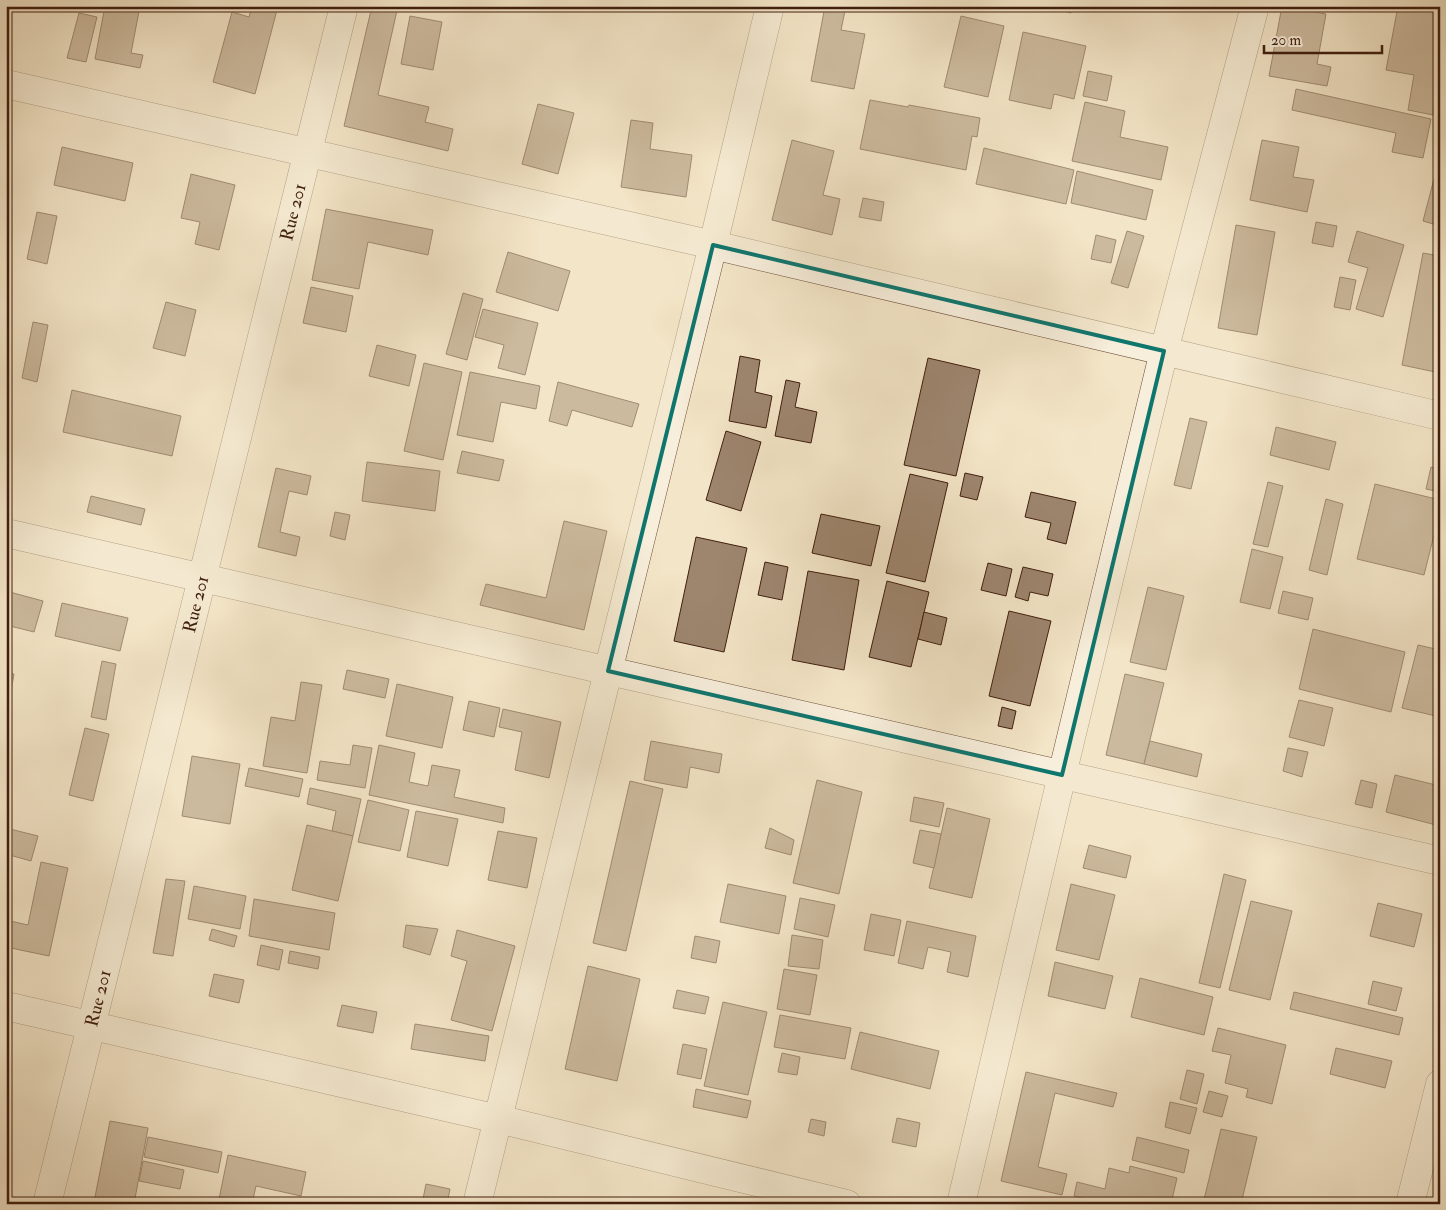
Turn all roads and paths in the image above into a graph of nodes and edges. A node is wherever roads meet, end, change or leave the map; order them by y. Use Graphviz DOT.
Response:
graph roads {
  1 [pos="344,6"];
  2 [pos="770,6"];
  3 [pos="1255,6"];
  4 [pos="6,84"];
  5 [pos="307,153"];
  6 [pos="714,245"];
  7 [pos="1164,350"];
  8 [pos="1440,416"];
  9 [pos="6,534"];
  10 [pos="202,579"];
  11 [pos="608,671"];
  12 [pos="1062,775"];
  13 [pos="1440,861"];
  14 [pos="6,1006"];
  15 [pos="91,1026"];
  16 [pos="1440,1084"];
  17 [pos="498,1119"];
  18 [pos="47,1204"];
  19 [pos="477,1204"];
  20 [pos="847,1204"];
  21 [pos="961,1204"];
  22 [pos="1410,1204"];
  1 -- 5 [label="street, Rue 201"];
  2 -- 6 [label="street"];
  3 -- 7 [label="street"];
  4 -- 5 [label="street"];
  5 -- 6 [label="street"];
  5 -- 10 [label="street, Rue 201"];
  6 -- 7 [label="street"];
  6 -- 11 [label="street"];
  7 -- 8 [label="street"];
  7 -- 12 [label="street"];
  9 -- 10 [label="street"];
  10 -- 11 [label="street"];
  10 -- 15 [label="street, Rue 201"];
  11 -- 12 [label="street"];
  11 -- 17 [label="street"];
  12 -- 13 [label="street"];
  12 -- 21 [label="street"];
  14 -- 15 [label="street"];
  15 -- 17 [label="street"];
  15 -- 18 [label="street, Rue 201"];
  16 -- 22 [label="street"];
  17 -- 19 [label="street"];
  17 -- 20 [label="street"];
}
